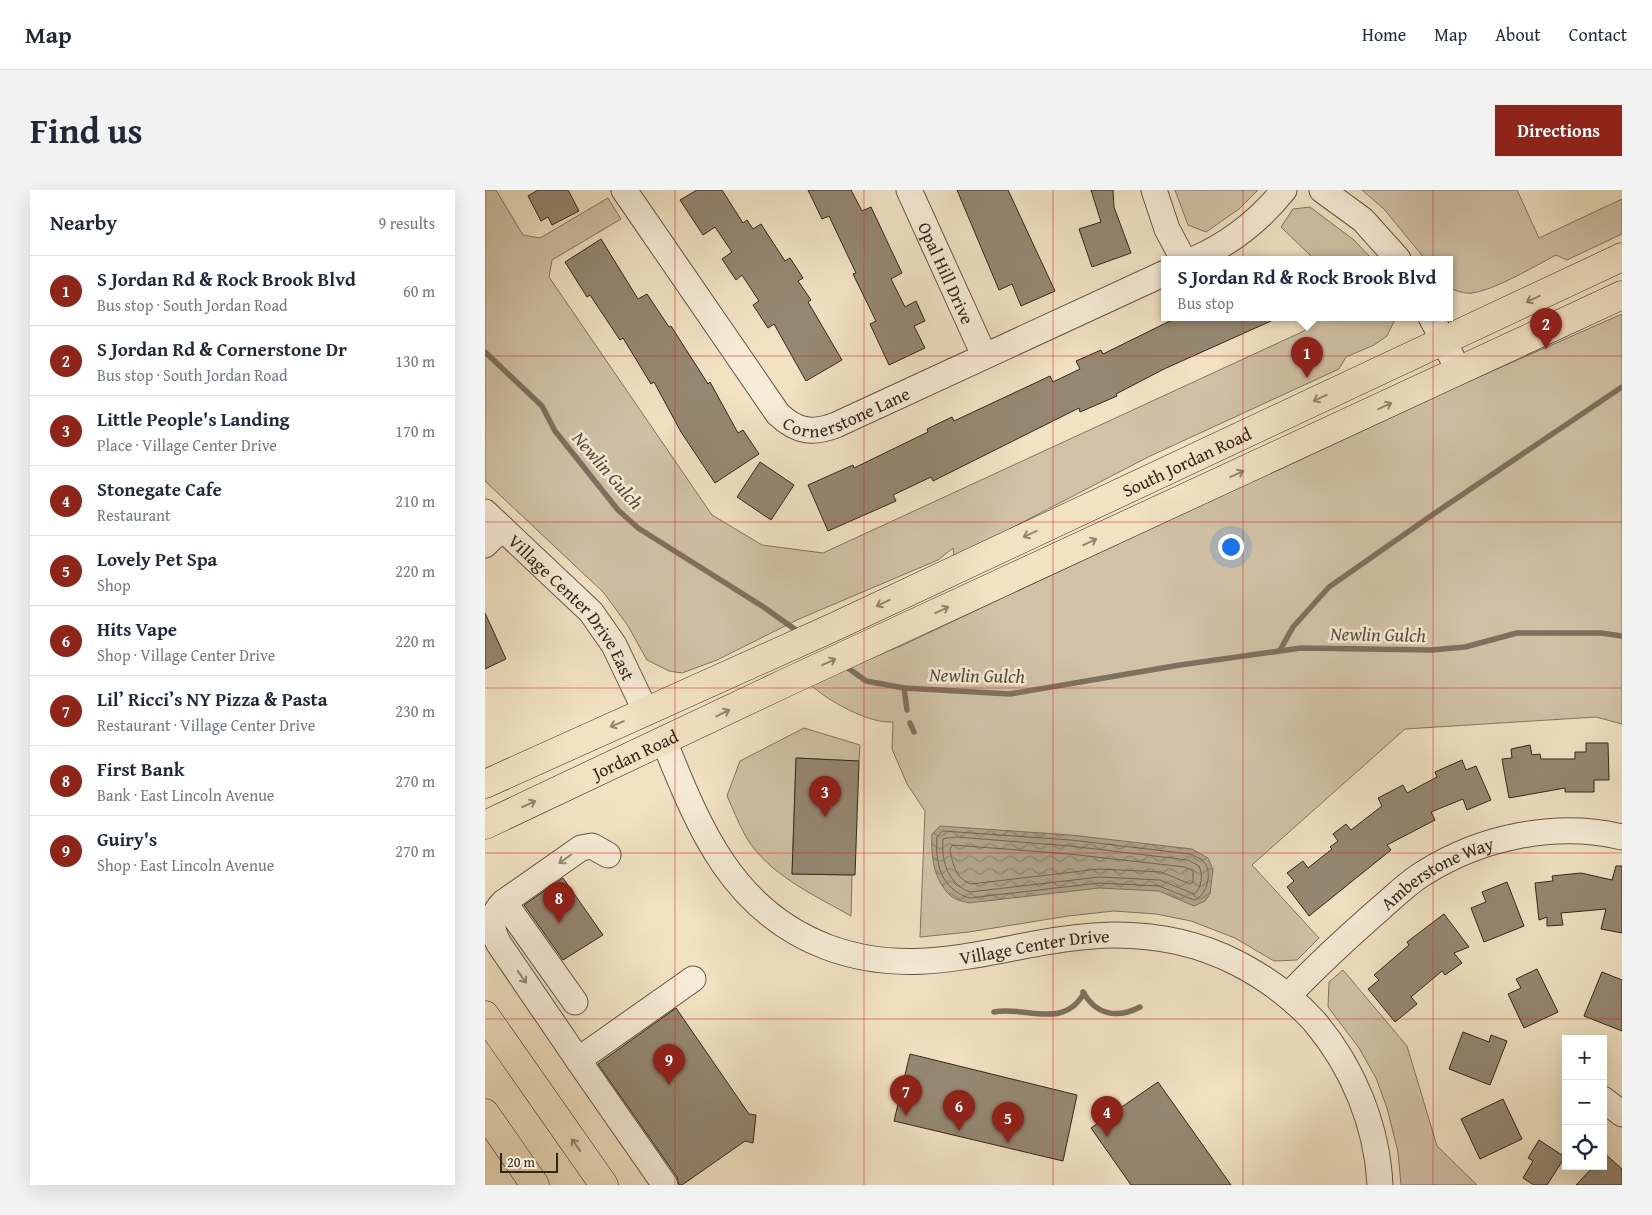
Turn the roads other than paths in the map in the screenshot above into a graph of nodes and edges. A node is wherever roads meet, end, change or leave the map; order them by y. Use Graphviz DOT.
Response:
graph roads {
  1 [pos="624,190"];
  2 [pos="909,190"];
  3 [pos="1154,190"];
  4 [pos="1284,190"];
  5 [pos="1322,190"];
  6 [pos="1182,256"];
  7 [pos="1201,256"];
  8 [pos="1395,256"];
  9 [pos="1622,257"];
  10 [pos="1161,275"];
  11 [pos="1622,295"];
  12 [pos="1437,329"];
  13 [pos="984,355"];
  14 [pos="1459,372"];
  15 [pos="491,529"];
  16 [pos="751,664"];
  17 [pos="785,683"];
  18 [pos="704,686"];
  19 [pos="646,712"];
  20 [pos="663,741"];
  21 [pos="485,784"];
  22 [pos="485,825"];
  23 [pos="1622,838"];
  24 [pos="608,855"];
  25 [pos="693,979"];
  26 [pos="1288,996"];
  27 [pos="485,1015"];
  28 [pos="579,1060"];
  29 [pos="1607,1102"];
  30 [pos="485,1113"];
  31 [pos="1622,1114"];
  32 [pos="535,1185"];
  33 [pos="604,1185"];
  34 [pos="665,1185"];
  35 [pos="1380,1185"];
  1 -- 13 [label="street, Cornerstone Lane"];
  2 -- 13 [label="street, Opal Hill Drive"];
  3 -- 6 [label="street"];
  4 -- 7 [label="street"];
  5 -- 8 [label="street"];
  9 -- 12 [label="main road, South Jordan Road, one-way"];
  10 -- 13 [label="street, Cornerstone Lane"];
  11 -- 14 [label="main road, South Jordan Road"];
  12 -- 14 [label="street"];
  12 -- 16 [label="main road, South Jordan Road, one-way"];
  17 -- 14 [label="main road, South Jordan Road, one-way"];
  15 -- 19 [label="street, Village Center Drive East"];
  16 -- 18 [label="main road, Jordan Road"];
  20 -- 17 [label="main road, Jordan Road, one-way"];
  18 -- 19 [label="main road, Jordan Road"];
  18 -- 20 [label="main road"];
  19 -- 21 [label="main road, Jordan Road, one-way"];
  22 -- 20 [label="main road, Jordan Road, one-way"];
  20 -- 26 [label="street, Village Center Drive"];
  23 -- 26 [label="street, Amberstone Way"];
  24 -- 28 [label="street, one-way"];
  25 -- 28 [label="street"];
  26 -- 35 [label="street, Village Center Drive"];
  33 -- 27 [label="main road, one-way"];
  28 -- 34 [label="street"];
  29 -- 31 [label="street"];
  30 -- 32 [label="main road"];
}
